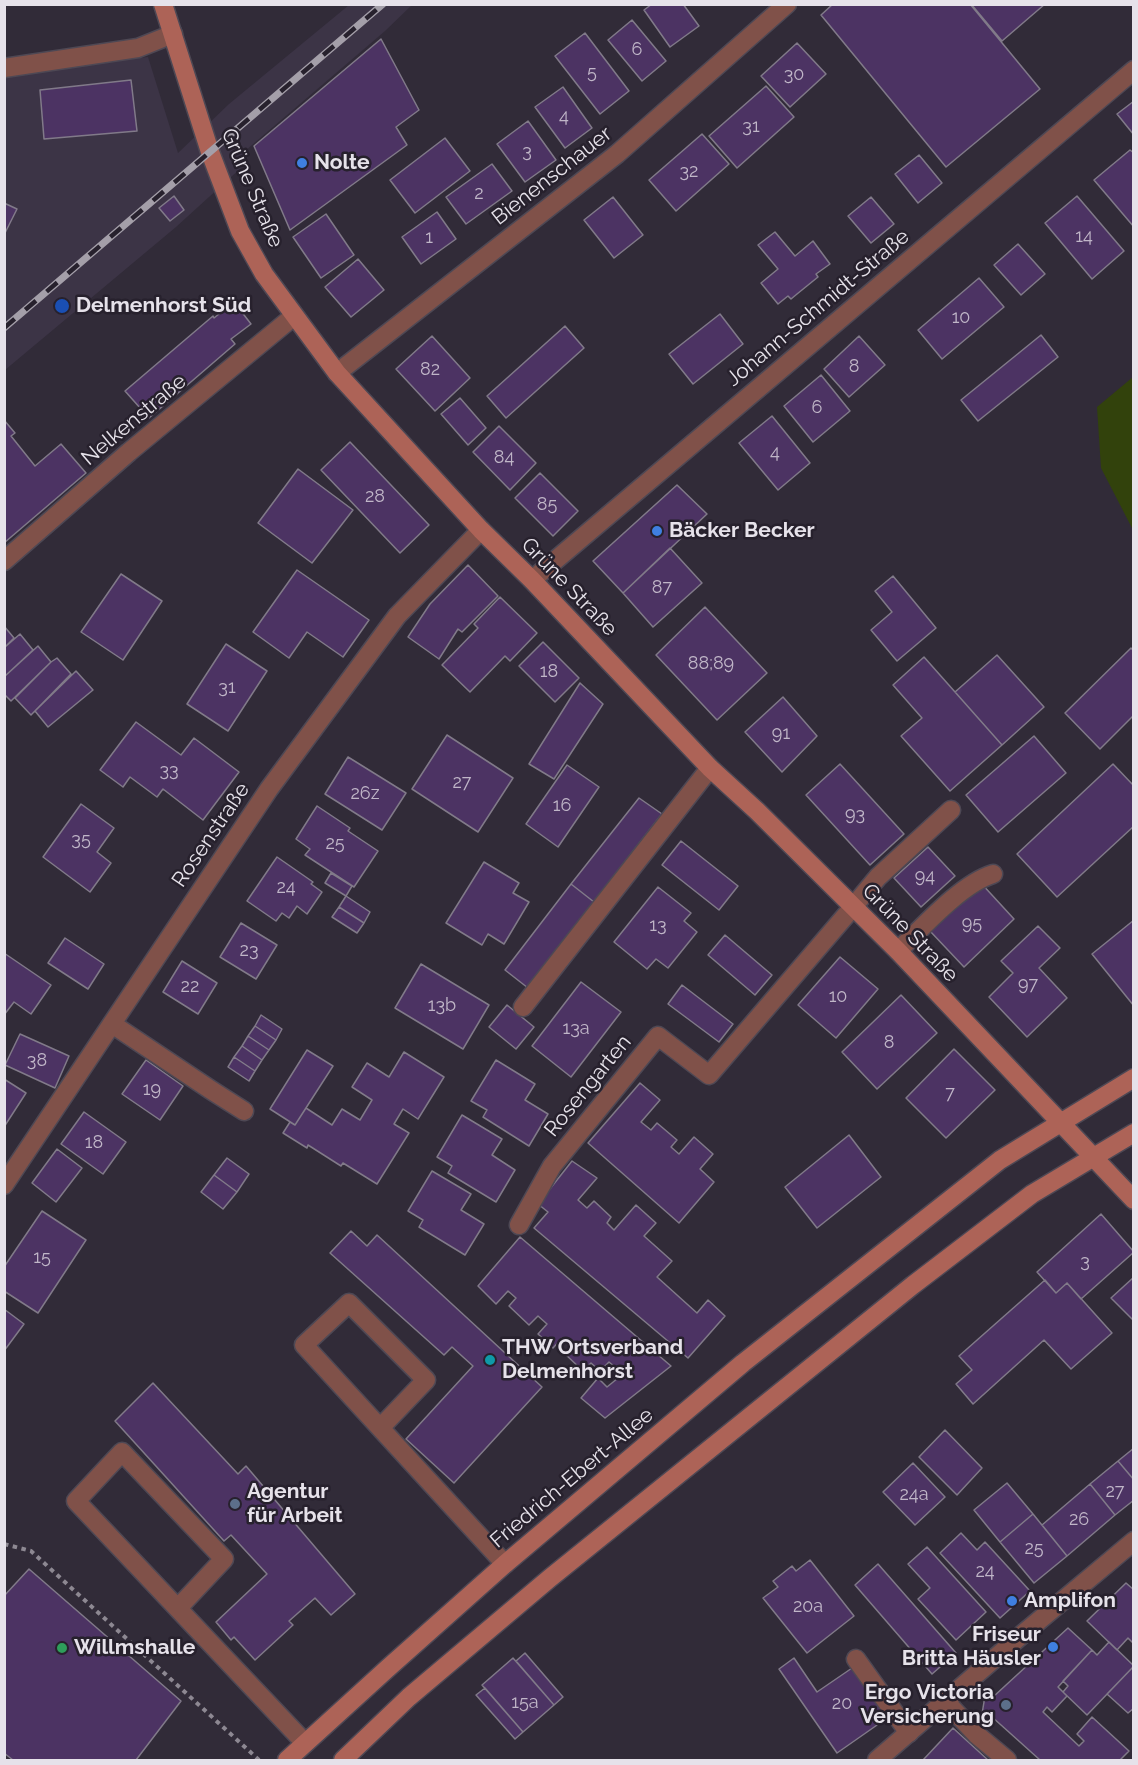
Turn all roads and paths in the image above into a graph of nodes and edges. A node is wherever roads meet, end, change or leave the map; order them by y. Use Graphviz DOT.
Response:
graph roads {
  1 [pos="163,4"];
  2 [pos="787,4"];
  3 [pos="172,34"];
  4 [pos="4,68"];
  5 [pos="1134,70"];
  6 [pos="294,316"];
  7 [pos="338,373"];
  8 [pos="482,530"];
  9 [pos="4,561"];
  10 [pos="532,580"];
  11 [pos="710,768"];
  12 [pos="951,810"];
  13 [pos="993,874"];
  14 [pos="853,907"];
  15 [pos="898,951"];
  16 [pos="523,1007"];
  17 [pos="112,1024"];
  18 [pos="1134,1078"];
  19 [pos="244,1111"];
  20 [pos="1060,1123"];
  21 [pos="1134,1133"];
  22 [pos="1093,1158"];
  23 [pos="4,1185"];
  24 [pos="1134,1200"];
  25 [pos="519,1225"];
  26 [pos="381,1427"];
  27 [pos="1134,1541"];
  28 [pos="4,1544"];
  29 [pos="505,1564"];
  30 [pos="178,1608"];
  31 [pos="856,1659"];
  32 [pos="946,1702"];
  33 [pos="909,1733"];
  34 [pos="305,1743"];
  35 [pos="259,1761"];
  36 [pos="287,1761"];
  37 [pos="343,1761"];
  38 [pos="877,1761"];
  39 [pos="1007,1761"];
  1 -- 3 [label="main road, Grüne Straße"];
  2 -- 7 [label="street, Bienenschauer"];
  3 -- 4 [label="street"];
  3 -- 6 [label="main road, Grüne Straße"];
  5 -- 10 [label="street, Johann-Schmidt-Straße"];
  6 -- 7 [label="main road, Grüne Straße"];
  6 -- 9 [label="street, Nelkenstraße"];
  7 -- 8 [label="main road, Grüne Straße"];
  8 -- 10 [label="main road, Grüne Straße"];
  8 -- 17 [label="street, Rosenstraße"];
  10 -- 11 [label="main road, Grüne Straße"];
  11 -- 14 [label="main road, Grüne Straße"];
  11 -- 16 [label="street"];
  12 -- 14 [label="street"];
  13 -- 15 [label="street"];
  14 -- 15 [label="main road, Grüne Straße"];
  14 -- 25 [label="street, Rosengarten"];
  15 -- 20 [label="main road, Grüne Straße"];
  17 -- 19 [label="street"];
  17 -- 23 [label="street, Rosenstraße"];
  18 -- 20 [label="main road, Friedrich-Ebert-Allee"];
  20 -- 22 [label="main road, Grüne Straße"];
  20 -- 29 [label="main road, Friedrich-Ebert-Allee"];
  21 -- 22 [label="main road"];
  22 -- 24 [label="main road, Grüne Straße"];
  22 -- 37 [label="main road"];
  26 -- 26 [label="street"];
  26 -- 29 [label="street"];
  27 -- 32 [label="street"];
  28 -- 35 [label="path"];
  29 -- 34 [label="main road, Friedrich-Ebert-Allee"];
  30 -- 30 [label="street"];
  30 -- 34 [label="street"];
  31 -- 33 [label="street"];
  32 -- 33 [label="street"];
  32 -- 39 [label="street"];
  33 -- 38 [label="street"];
  34 -- 36 [label="main road, Friedrich-Ebert-Allee"];
}
